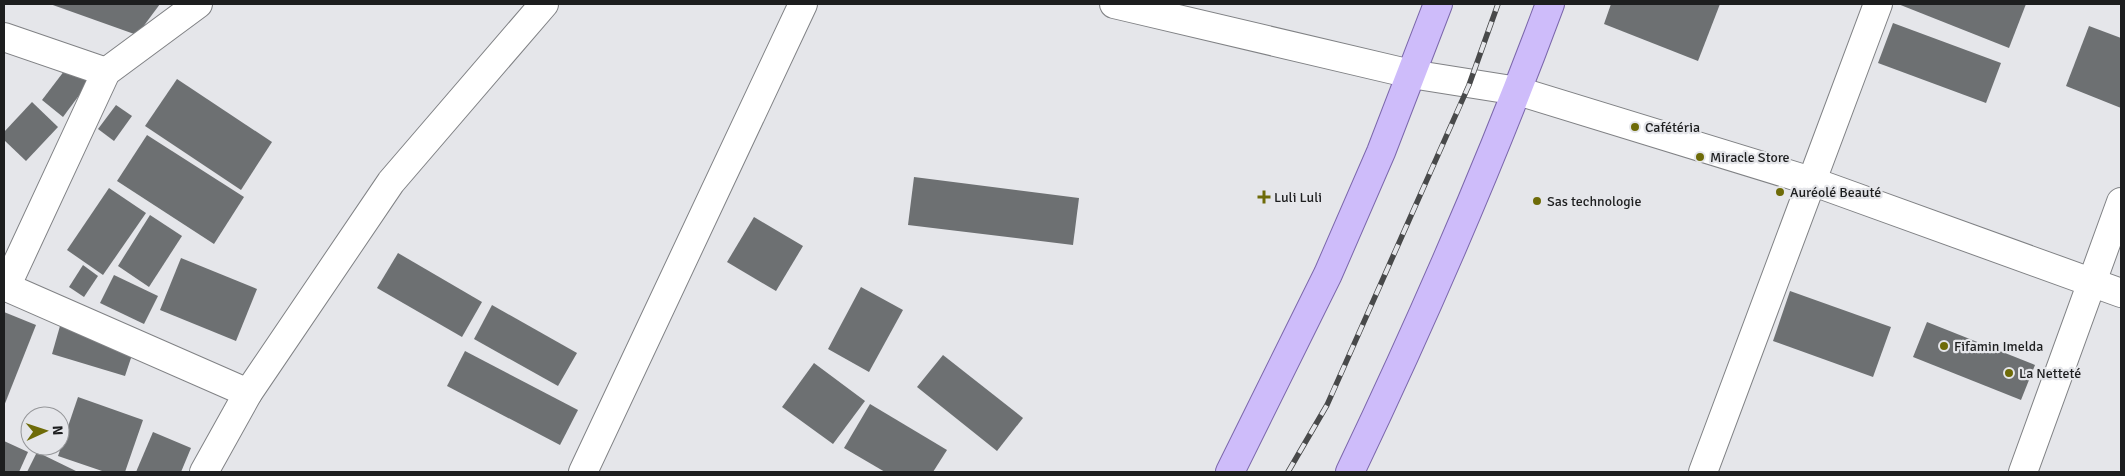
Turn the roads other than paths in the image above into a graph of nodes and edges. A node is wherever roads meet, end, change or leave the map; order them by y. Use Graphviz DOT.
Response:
graph roads {
  1 [pos="198,4"];
  2 [pos="544,4"];
  3 [pos="802,4"];
  4 [pos="1114,4"];
  5 [pos="1438,4"];
  6 [pos="1550,4"];
  7 [pos="1878,4"];
  8 [pos="4,38"];
  9 [pos="106,72"];
  10 [pos="1411,74"];
  11 [pos="1518,92"];
  12 [pos="1811,181"];
  13 [pos="2121,202"];
  14 [pos="2092,282"];
  15 [pos="5,287"];
  16 [pos="2121,294"];
  17 [pos="248,393"];
  18 [pos="204,472"];
  19 [pos="583,472"];
  20 [pos="1230,472"];
  21 [pos="1350,472"];
  22 [pos="1703,472"];
  23 [pos="2023,472"];
  1 -- 9 [label="street"];
  2 -- 17 [label="street"];
  3 -- 19 [label="street"];
  4 -- 10 [label="street"];
  5 -- 10 [label="main road"];
  6 -- 11 [label="main road"];
  7 -- 12 [label="street"];
  8 -- 9 [label="street"];
  9 -- 15 [label="street"];
  10 -- 11 [label="street"];
  10 -- 20 [label="main road"];
  11 -- 12 [label="street"];
  11 -- 21 [label="main road"];
  12 -- 14 [label="street"];
  12 -- 22 [label="street"];
  13 -- 14 [label="street"];
  14 -- 16 [label="street"];
  14 -- 23 [label="street"];
  15 -- 17 [label="street"];
  17 -- 18 [label="street"];
}
